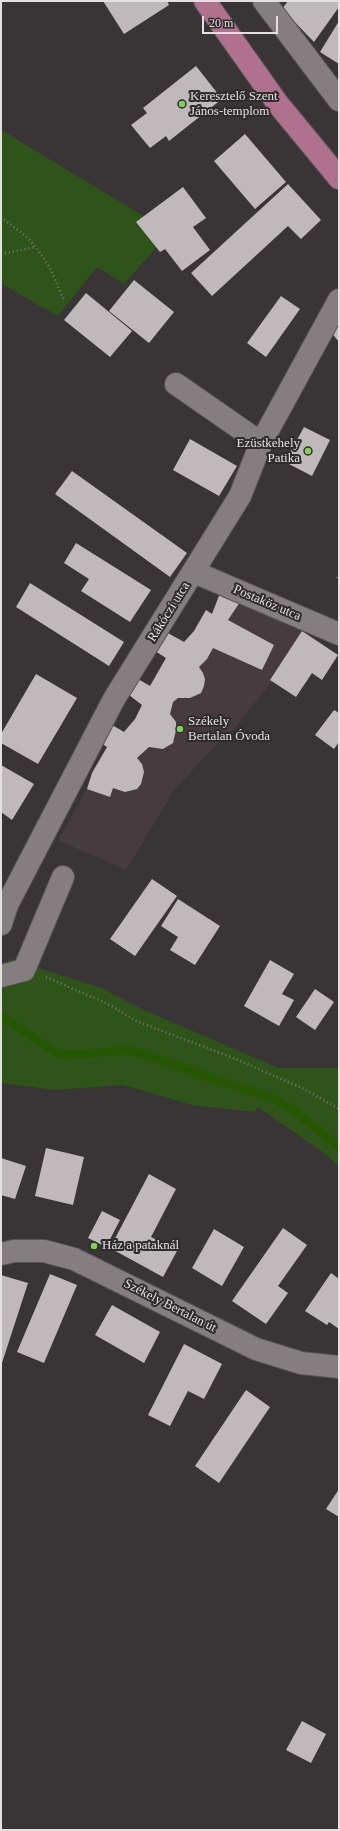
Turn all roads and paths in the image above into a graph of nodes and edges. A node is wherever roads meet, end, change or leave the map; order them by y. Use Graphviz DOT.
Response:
graph roads {
  1 [pos="205,1"];
  2 [pos="264,1"];
  3 [pos="339,100"];
  4 [pos="339,178"];
  5 [pos="1,217"];
  6 [pos="36,247"];
  7 [pos="1,254"];
  8 [pos="64,300"];
  9 [pos="339,300"];
  10 [pos="176,384"];
  11 [pos="261,443"];
  12 [pos="194,572"];
  13 [pos="339,634"];
  14 [pos="63,877"];
  15 [pos="1,924"];
  16 [pos="24,970"];
  17 [pos="1,976"];
  18 [pos="339,1109"];
  19 [pos="1,1254"];
  20 [pos="339,1367"];
  1 -- 4 [label="main road"];
  2 -- 3 [label="street"];
  5 -- 6 [label="path"];
  6 -- 7 [label="path"];
  6 -- 8 [label="path"];
  9 -- 11 [label="street, Rákóczi utca"];
  10 -- 11 [label="street"];
  11 -- 12 [label="street, Rákóczi utca"];
  12 -- 13 [label="street, Postaköz utca"];
  12 -- 15 [label="street, Rákóczi utca"];
  14 -- 16 [label="street"];
  16 -- 17 [label="street"];
  16 -- 18 [label="path"];
  19 -- 20 [label="street, Székely Bertalan út"];
}
